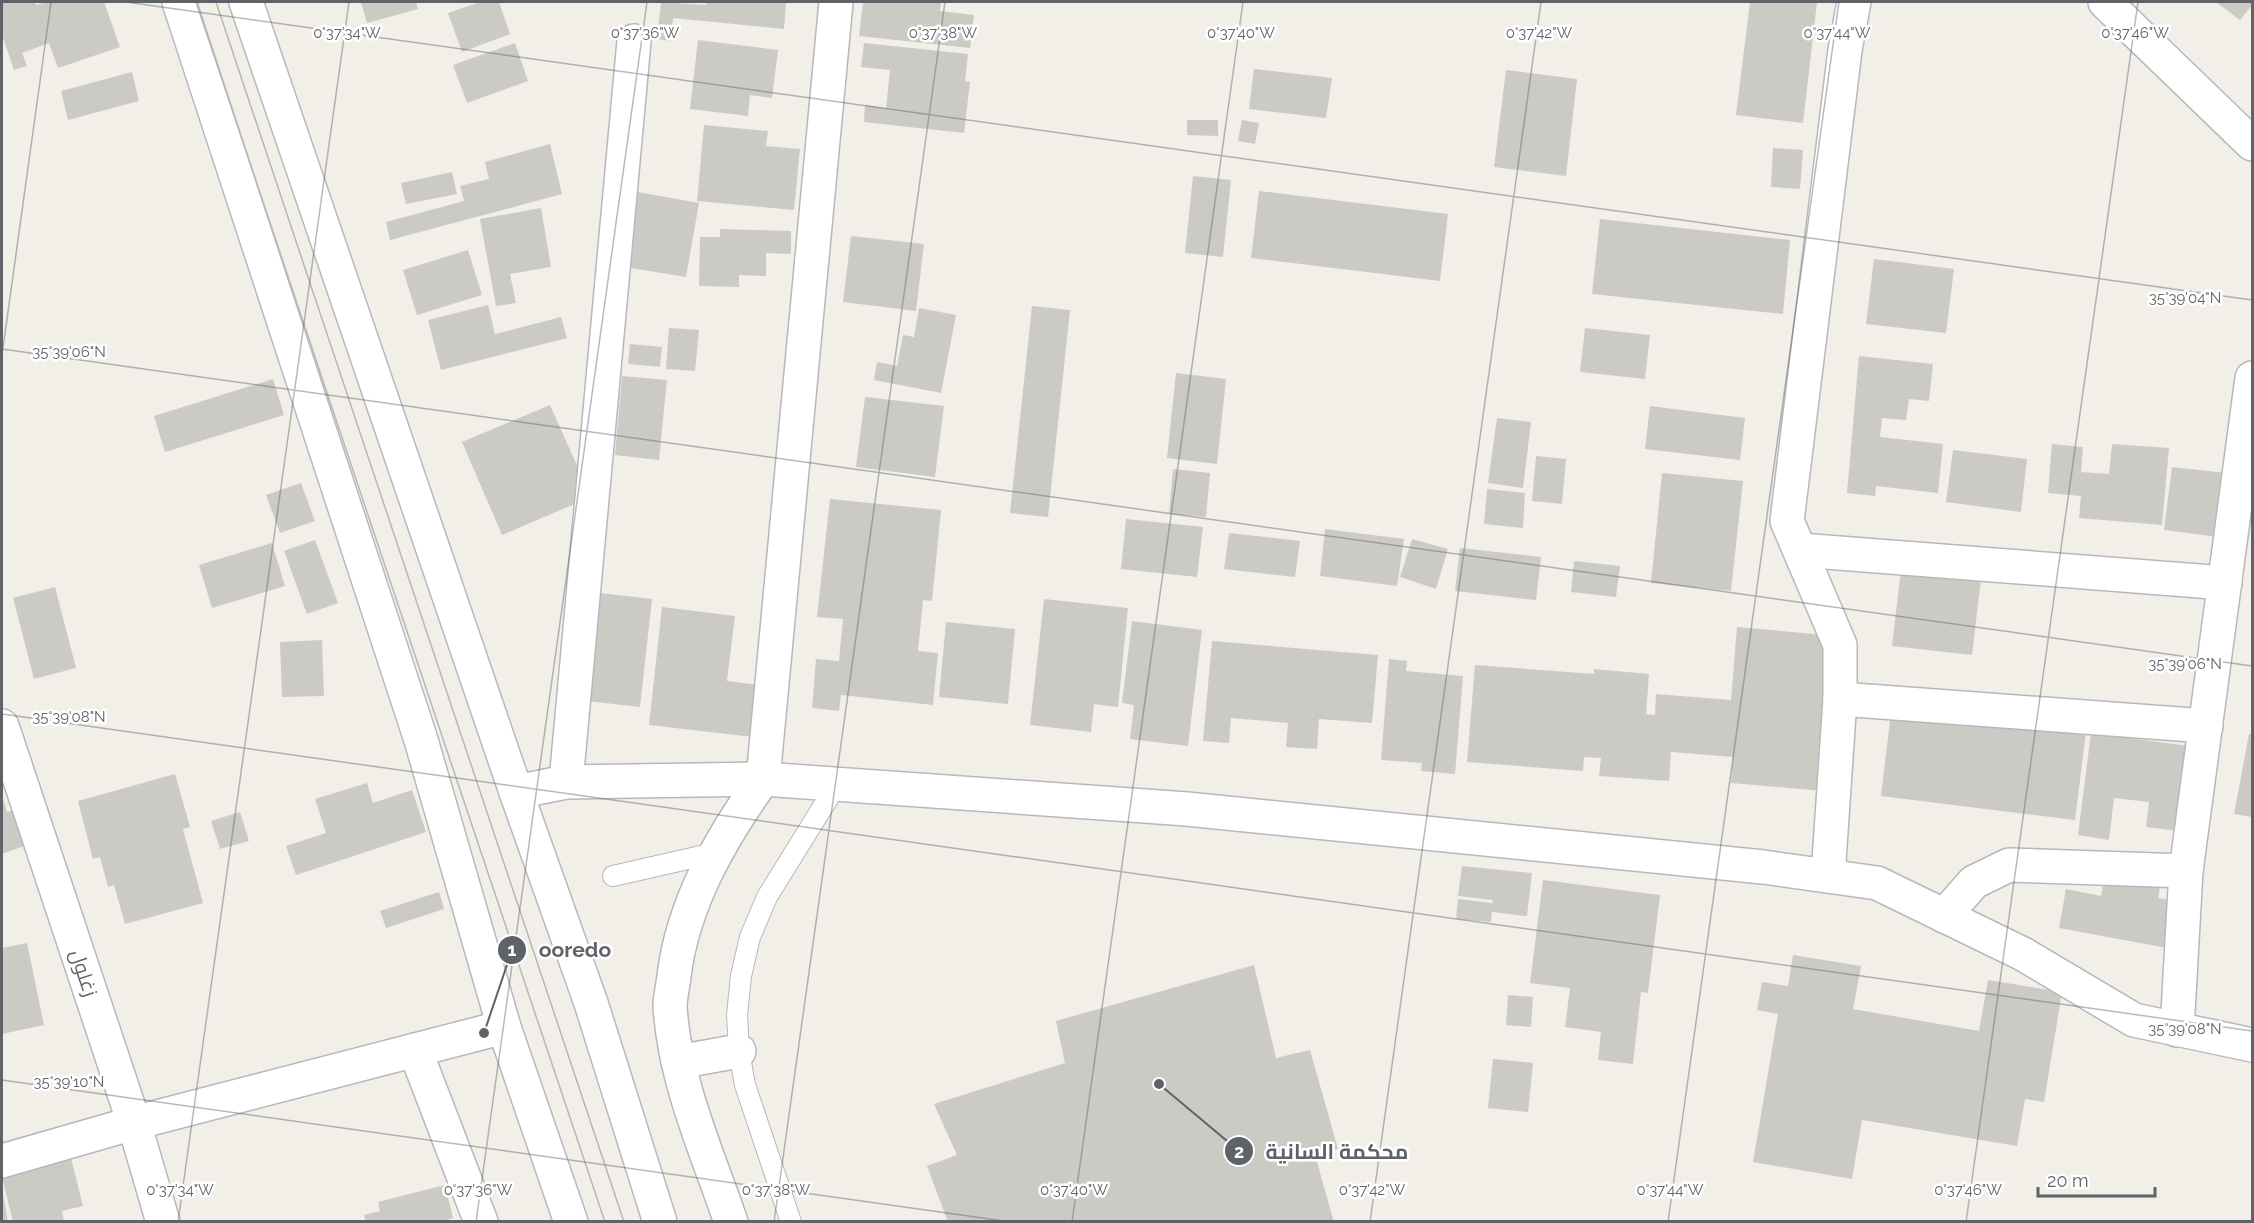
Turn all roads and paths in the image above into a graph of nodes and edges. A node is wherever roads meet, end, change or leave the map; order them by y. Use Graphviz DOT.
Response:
graph roads {
  1 [pos="179,2"];
  2 [pos="246,2"];
  3 [pos="836,2"];
  4 [pos="1854,2"];
  5 [pos="2105,2"];
  6 [pos="634,41"];
  7 [pos="2253,144"];
  8 [pos="2253,378"];
  9 [pos="1800,550"];
  10 [pos="2225,583"];
  11 [pos="1840,699"];
  12 [pos="2,726"];
  13 [pos="2205,726"];
  14 [pos="763,778"];
  15 [pos="566,782"];
  16 [pos="837,784"];
  17 [pos="516,792"];
  18 [pos="714,853"];
  19 [pos="2186,871"];
  20 [pos="613,876"];
  21 [pos="1828,876"];
  22 [pos="1944,916"];
  23 [pos="504,1028"];
  24 [pos="2177,1030"];
  25 [pos="2253,1045"];
  26 [pos="415,1050"];
  27 [pos="739,1051"];
  28 [pos="678,1062"];
  29 [pos="134,1123"];
  30 [pos="2,1161"];
  31 [pos="163,1221"];
  32 [pos="481,1221"];
  33 [pos="571,1221"];
  34 [pos="660,1221"];
  35 [pos="731,1221"];
  36 [pos="791,1221"];
  1 -- 23 [label="street"];
  2 -- 17 [label="street"];
  3 -- 14 [label="street"];
  4 -- 9 [label="street"];
  5 -- 7 [label="street"];
  6 -- 15 [label="street"];
  8 -- 10 [label="street"];
  9 -- 10 [label="street"];
  9 -- 11 [label="street"];
  10 -- 13 [label="street"];
  11 -- 13 [label="street"];
  11 -- 21 [label="street"];
  12 -- 29 [label="street, زغلول"];
  13 -- 19 [label="street"];
  14 -- 15 [label="street"];
  14 -- 16 [label="street"];
  14 -- 18 [label="street"];
  15 -- 17 [label="street"];
  16 -- 21 [label="street"];
  16 -- 27 [label="lane"];
  17 -- 34 [label="street"];
  18 -- 20 [label="lane"];
  18 -- 28 [label="street"];
  19 -- 22 [label="street"];
  19 -- 24 [label="street"];
  21 -- 22 [label="street"];
  22 -- 24 [label="street"];
  23 -- 26 [label="street"];
  23 -- 33 [label="street"];
  24 -- 25 [label="street"];
  26 -- 29 [label="street"];
  26 -- 32 [label="street"];
  27 -- 28 [label="street"];
  27 -- 36 [label="lane"];
  28 -- 35 [label="street"];
  29 -- 30 [label="street"];
  29 -- 31 [label="street, زغلول"];
}
